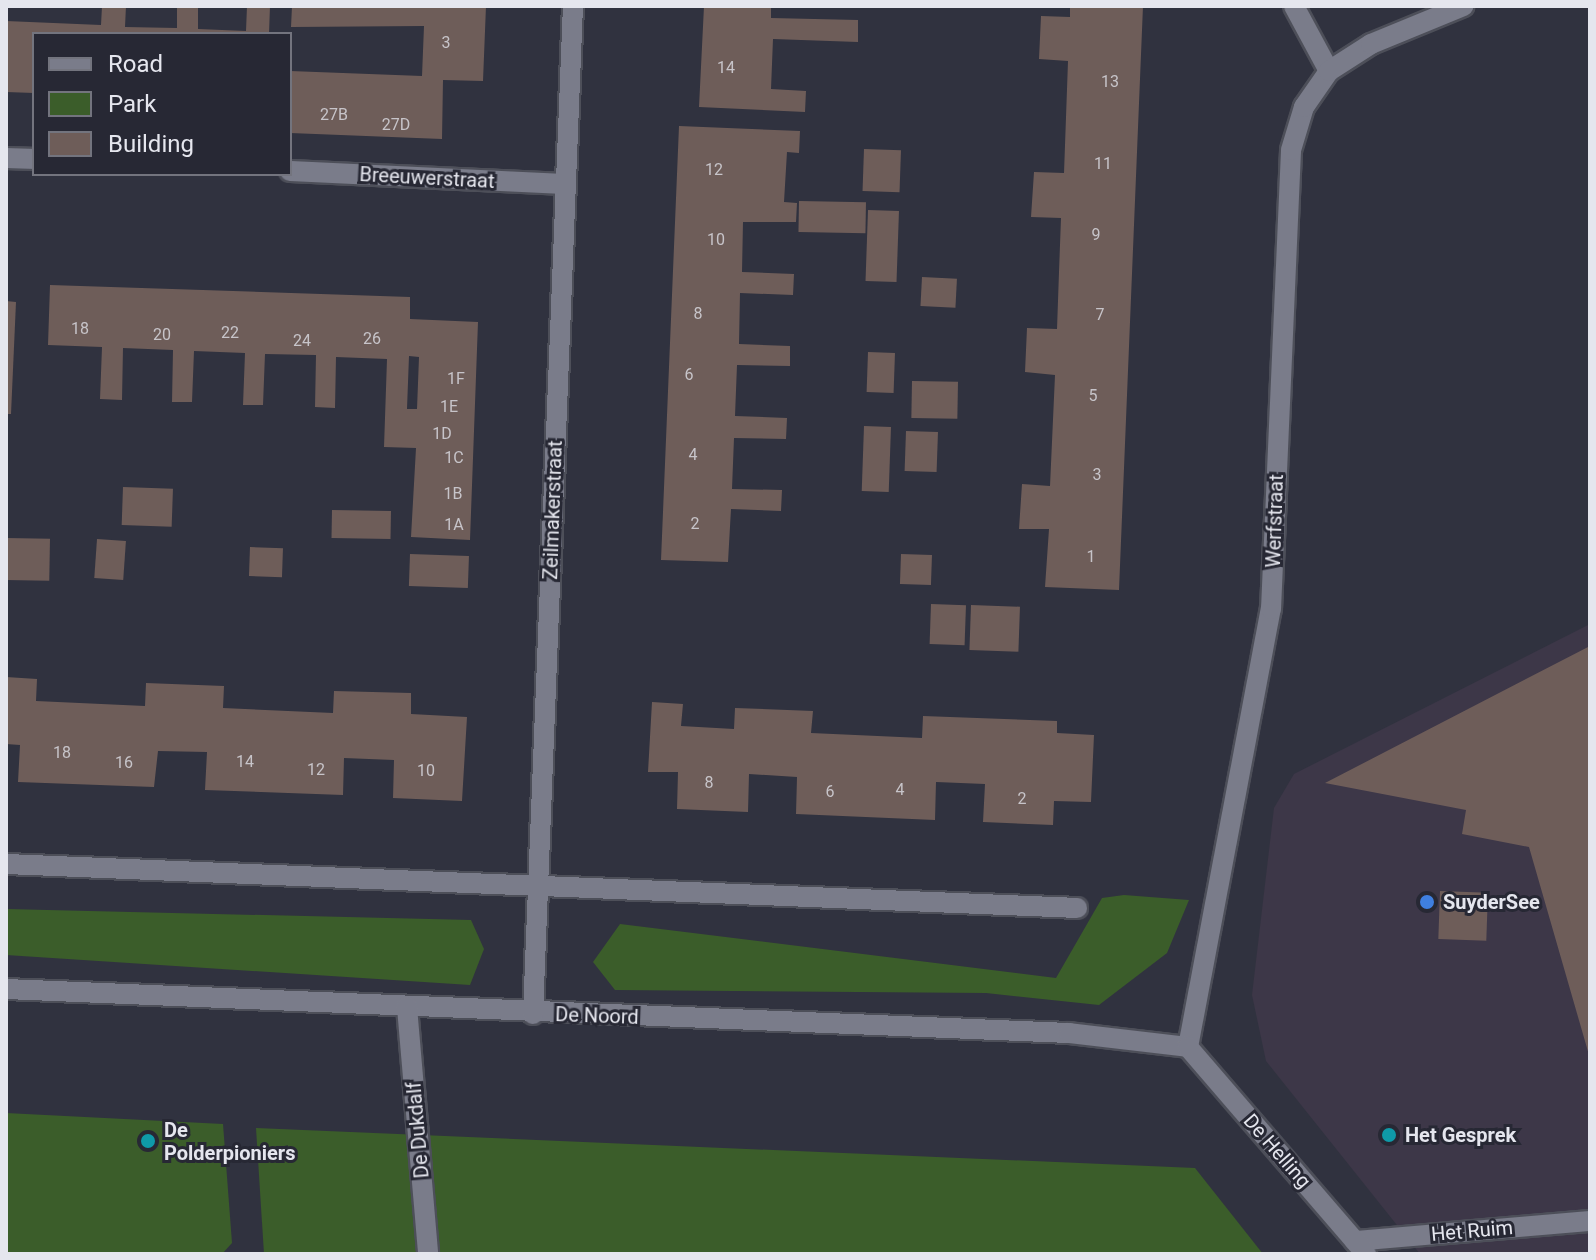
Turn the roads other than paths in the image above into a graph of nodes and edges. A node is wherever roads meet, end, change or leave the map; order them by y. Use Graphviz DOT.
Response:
graph roads {
  1 [pos="573,6"];
  2 [pos="1294,6"];
  3 [pos="1463,6"];
  4 [pos="1329,71"];
  5 [pos="6,158"];
  6 [pos="32,159"];
  7 [pos="292,171"];
  8 [pos="565,184"];
  9 [pos="6,864"];
  10 [pos="540,884"];
  11 [pos="1077,908"];
  12 [pos="6,989"];
  13 [pos="407,1007"];
  14 [pos="533,1014"];
  15 [pos="1188,1047"];
  16 [pos="1590,1221"];
  17 [pos="1360,1247"];
  18 [pos="428,1254"];
  1 -- 8 [label="street, Zeilmakerstraat"];
  2 -- 4 [label="street"];
  3 -- 4 [label="street"];
  4 -- 15 [label="street, Werfstraat"];
  5 -- 6 [label="street"];
  7 -- 8 [label="street, Breeuwerstraat"];
  8 -- 10 [label="street, Zeilmakerstraat"];
  9 -- 10 [label="street"];
  10 -- 11 [label="street"];
  10 -- 14 [label="street, Zeilmakerstraat"];
  12 -- 13 [label="street, De Noord"];
  13 -- 14 [label="street, De Noord"];
  13 -- 18 [label="street, De Dukdalf"];
  14 -- 15 [label="street, De Noord"];
  15 -- 17 [label="street, De Helling"];
  16 -- 17 [label="street, Het Ruim"];
}
